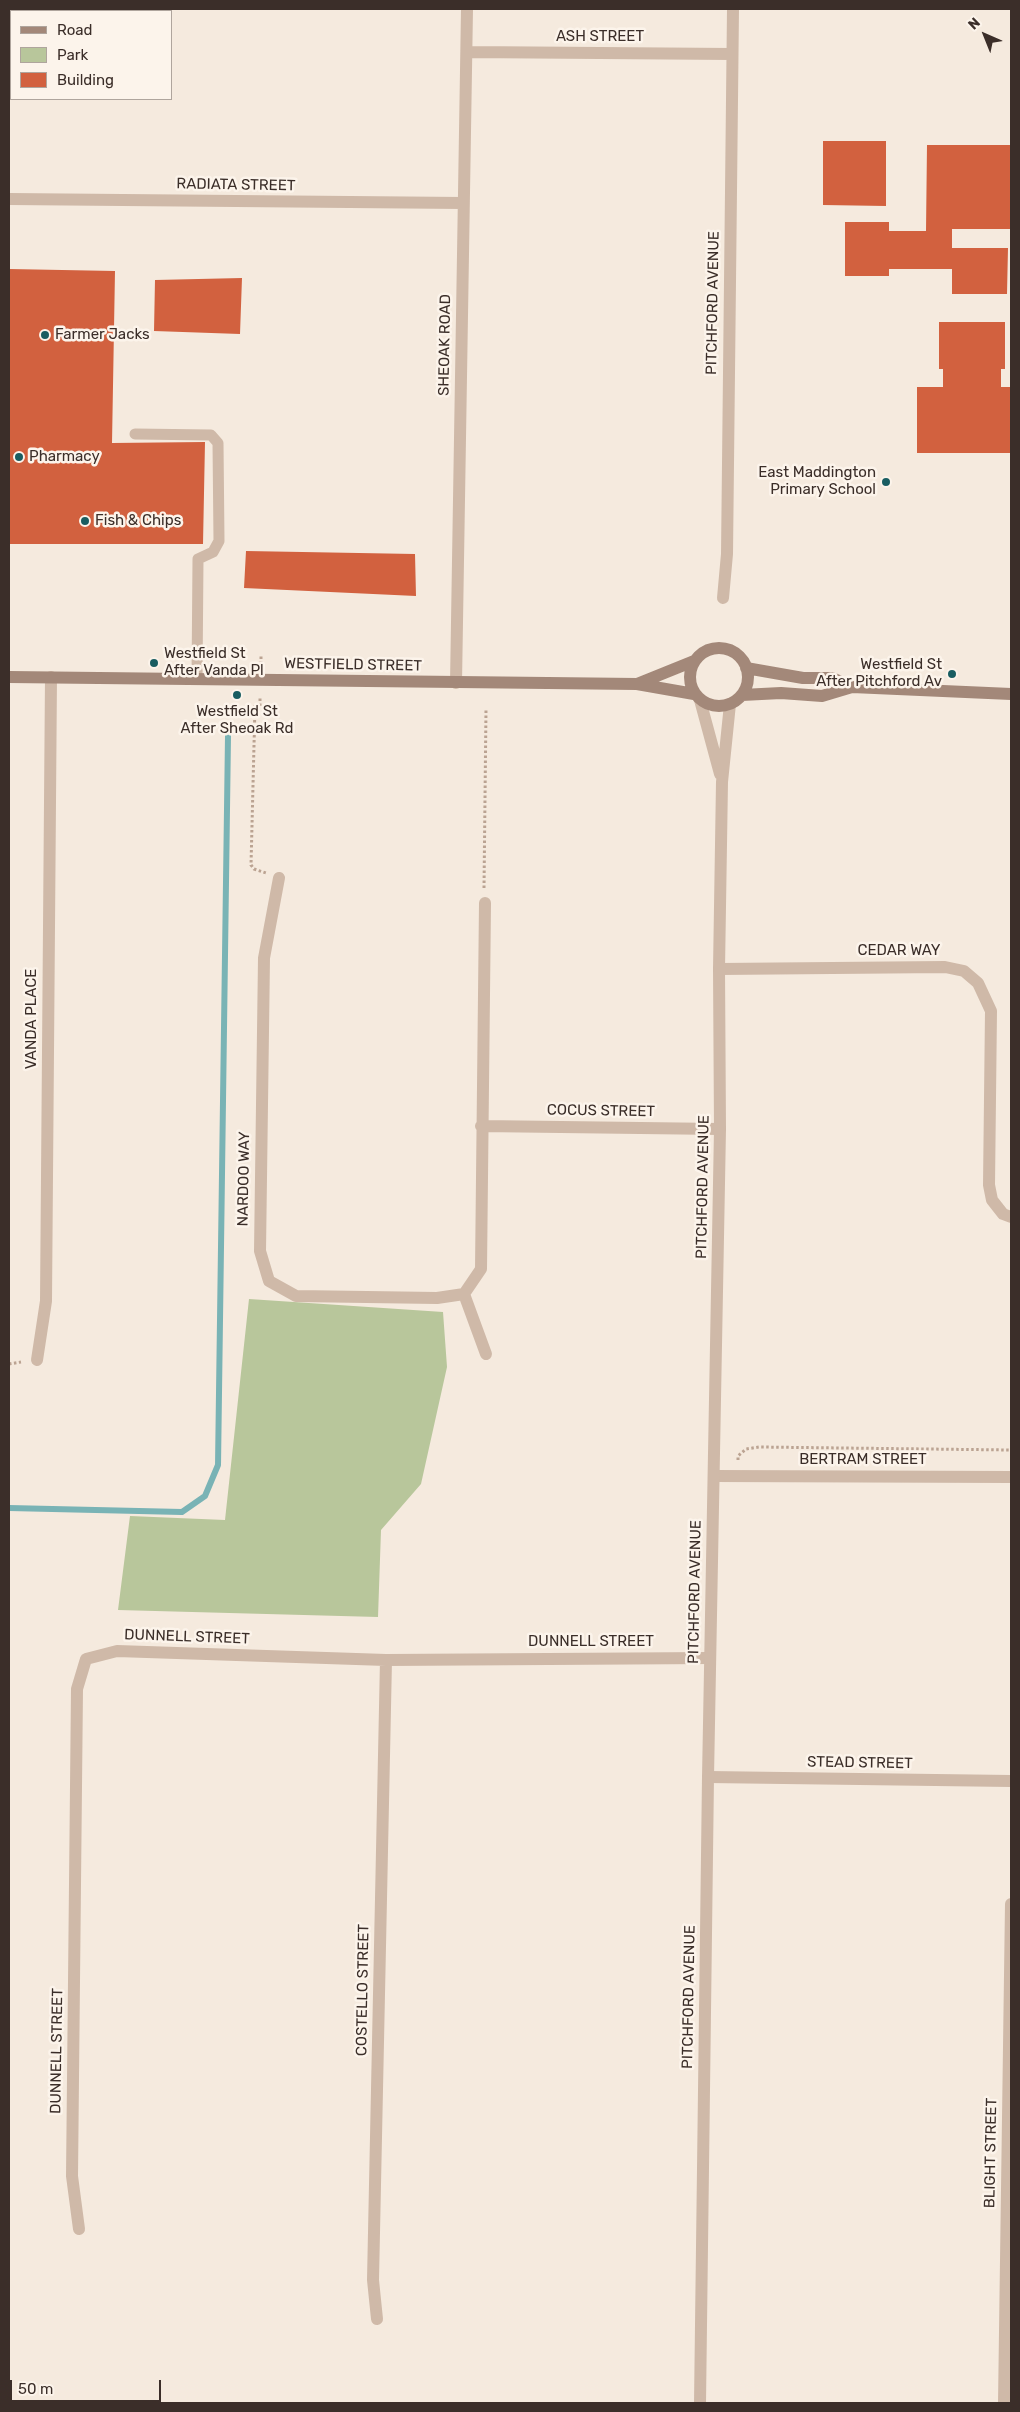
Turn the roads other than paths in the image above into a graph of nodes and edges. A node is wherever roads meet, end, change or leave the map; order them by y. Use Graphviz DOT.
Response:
graph roads {
  1 [pos="467,9"];
  2 [pos="733,9"];
  3 [pos="467,52"];
  4 [pos="732,54"];
  5 [pos="9,199"];
  6 [pos="463,203"];
  7 [pos="135,434"];
  8 [pos="723,598"];
  9 [pos="694,661"];
  10 [pos="746,668"];
  11 [pos="9,677"];
  12 [pos="51,678"];
  13 [pos="197,679"];
  14 [pos="456,682"];
  15 [pos="637,684"];
  16 [pos="852,687"];
  17 [pos="1011,694"];
  18 [pos="742,695"];
  19 [pos="697,697"];
  20 [pos="730,704"];
  21 [pos="722,782"];
  22 [pos="279,878"];
  23 [pos="485,903"];
  24 [pos="719,969"];
  25 [pos="481,1126"];
  26 [pos="720,1129"];
  27 [pos="1011,1217"];
  28 [pos="464,1294"];
  29 [pos="486,1354"];
  30 [pos="37,1360"];
  31 [pos="714,1476"];
  32 [pos="1011,1477"];
  33 [pos="710,1658"];
  34 [pos="386,1660"];
  35 [pos="708,1777"];
  36 [pos="1011,1781"];
  37 [pos="1011,1904"];
  38 [pos="1010,2081"];
  39 [pos="80,2229"];
  40 [pos="377,2320"];
  41 [pos="700,2403"];
  42 [pos="1004,2403"];
  1 -- 3 [label="street, SHEOAK ROAD"];
  2 -- 4 [label="street, PITCHFORD AVENUE"];
  3 -- 4 [label="street, ASH STREET"];
  3 -- 6 [label="street, SHEOAK ROAD"];
  4 -- 8 [label="street, PITCHFORD AVENUE"];
  5 -- 6 [label="street, RADIATA STREET"];
  6 -- 14 [label="street, SHEOAK ROAD"];
  7 -- 13 [label="lane"];
  9 -- 10 [label="main road"];
  9 -- 15 [label="main road, WESTFIELD STREET"];
  9 -- 19 [label="main road"];
  10 -- 16 [label="main road"];
  10 -- 18 [label="main road"];
  11 -- 12 [label="main road, WESTFIELD STREET"];
  12 -- 13 [label="main road, WESTFIELD STREET"];
  12 -- 30 [label="street, VANDA PLACE"];
  13 -- 14 [label="main road, WESTFIELD STREET"];
  14 -- 15 [label="main road, WESTFIELD STREET"];
  15 -- 19 [label="main road, WESTFIELD STREET"];
  16 -- 17 [label="main road"];
  16 -- 18 [label="main road"];
  18 -- 20 [label="main road"];
  19 -- 20 [label="main road"];
  19 -- 21 [label="street, PITCHFORD AVENUE"];
  20 -- 21 [label="street, PITCHFORD AVENUE"];
  21 -- 24 [label="street, PITCHFORD AVENUE"];
  22 -- 28 [label="street, NARDOO WAY"];
  23 -- 25 [label="street"];
  24 -- 26 [label="street, PITCHFORD AVENUE"];
  24 -- 27 [label="street, CEDAR WAY"];
  25 -- 26 [label="street, COCUS STREET"];
  25 -- 28 [label="street"];
  26 -- 31 [label="street, PITCHFORD AVENUE"];
  28 -- 29 [label="street"];
  31 -- 32 [label="street, BERTRAM STREET"];
  31 -- 33 [label="street, PITCHFORD AVENUE"];
  33 -- 34 [label="street, DUNNELL STREET"];
  33 -- 35 [label="street, PITCHFORD AVENUE"];
  34 -- 39 [label="street, DUNNELL STREET"];
  34 -- 40 [label="street, COSTELLO STREET"];
  35 -- 36 [label="street, STEAD STREET"];
  35 -- 41 [label="street, PITCHFORD AVENUE"];
  37 -- 38 [label="street, BLIGHT STREET"];
  38 -- 42 [label="street, BLIGHT STREET"];
}
